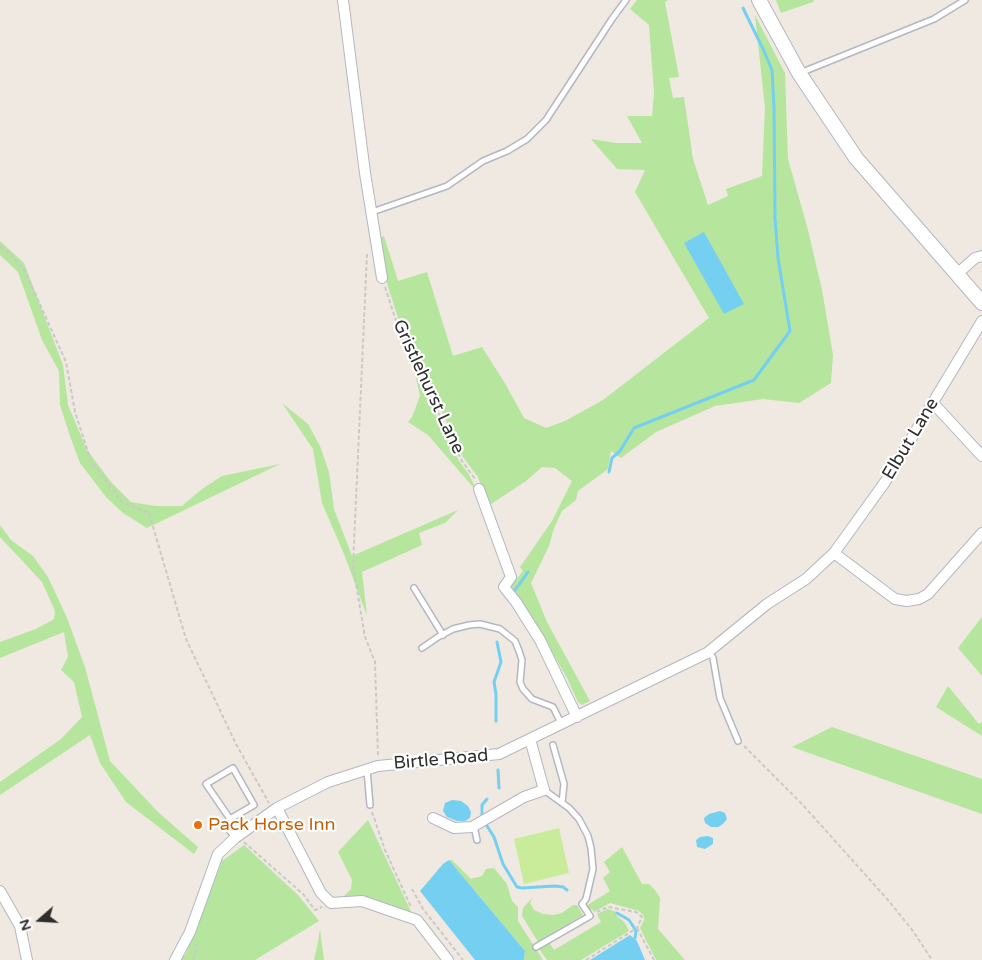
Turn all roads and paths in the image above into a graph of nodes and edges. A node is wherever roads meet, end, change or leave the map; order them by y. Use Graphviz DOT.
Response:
graph roads {
  1 [pos="343,0"];
  2 [pos="626,0"];
  3 [pos="759,0"];
  4 [pos="965,0"];
  5 [pos="799,73"];
  6 [pos="372,212"];
  7 [pos="0,247"];
  8 [pos="367,247"];
  9 [pos="982,256"];
  10 [pos="957,274"];
  11 [pos="382,278"];
  12 [pos="980,297"];
  13 [pos="982,321"];
  14 [pos="933,403"];
  15 [pos="982,456"];
  16 [pos="479,488"];
  17 [pos="982,533"];
  18 [pos="834,553"];
  19 [pos="414,588"];
  20 [pos="443,634"];
  21 [pos="422,648"];
  22 [pos="709,652"];
  23 [pos="576,717"];
  24 [pos="562,724"];
  25 [pos="530,739"];
  26 [pos="738,741"];
  27 [pos="553,745"];
  28 [pos="378,766"];
  29 [pos="367,769"];
  30 [pos="544,790"];
  31 [pos="562,803"];
  32 [pos="370,805"];
  33 [pos="275,810"];
  34 [pos="432,818"];
  35 [pos="230,819"];
  36 [pos="476,826"];
  37 [pos="237,837"];
  38 [pos="477,840"];
  39 [pos="412,890"];
  40 [pos="0,891"];
  41 [pos="331,903"];
  42 [pos="590,916"];
  43 [pos="417,920"];
  44 [pos="637,928"];
  45 [pos="536,947"];
  46 [pos="27,960"];
  47 [pos="175,960"];
  48 [pos="448,960"];
  49 [pos="463,960"];
  50 [pos="586,960"];
  51 [pos="654,960"];
  52 [pos="932,960"];
  1 -- 6 [label="street"];
  2 -- 6 [label="lane"];
  3 -- 5 [label="main road"];
  4 -- 5 [label="lane"];
  5 -- 10 [label="main road"];
  6 -- 11 [label="street"];
  7 -- 33 [label="path"];
  8 -- 28 [label="path"];
  9 -- 10 [label="street"];
  10 -- 12 [label="main road"];
  11 -- 16 [label="path, Gristlehurst Lane"];
  13 -- 14 [label="street, Elbut Lane"];
  14 -- 15 [label="street"];
  14 -- 18 [label="street, Elbut Lane"];
  16 -- 23 [label="street"];
  17 -- 18 [label="street"];
  18 -- 22 [label="street, Birtle Road"];
  19 -- 20 [label="lane"];
  20 -- 21 [label="lane"];
  20 -- 24 [label="lane"];
  22 -- 23 [label="street, Birtle Road"];
  22 -- 26 [label="lane"];
  23 -- 24 [label="street, Birtle Road"];
  24 -- 25 [label="street, Birtle Road"];
  25 -- 28 [label="street, Birtle Road"];
  25 -- 30 [label="street"];
  26 -- 52 [label="path"];
  27 -- 31 [label="lane"];
  28 -- 29 [label="street, Birtle Road"];
  29 -- 32 [label="lane"];
  29 -- 33 [label="street, Birtle Road"];
  30 -- 31 [label="lane"];
  30 -- 36 [label="street"];
  31 -- 42 [label="lane"];
  32 -- 43 [label="path"];
  33 -- 37 [label="street, Birtle Road"];
  33 -- 41 [label="street"];
  34 -- 36 [label="street"];
  35 -- 35 [label="lane"];
  35 -- 37 [label="lane"];
  36 -- 38 [label="lane"];
  37 -- 41 [label="path"];
  37 -- 47 [label="street, Birtle Road"];
  39 -- 49 [label="path"];
  40 -- 46 [label="street"];
  41 -- 43 [label="street"];
  42 -- 44 [label="path"];
  42 -- 45 [label="lane"];
  43 -- 48 [label="street"];
  44 -- 50 [label="path"];
  44 -- 51 [label="path"];
}
